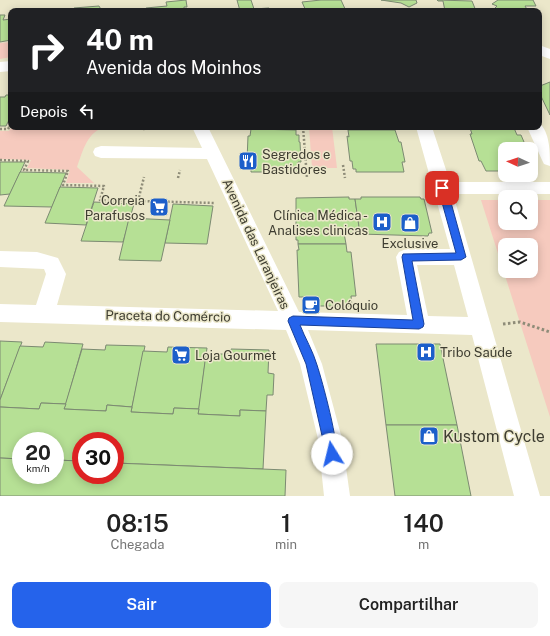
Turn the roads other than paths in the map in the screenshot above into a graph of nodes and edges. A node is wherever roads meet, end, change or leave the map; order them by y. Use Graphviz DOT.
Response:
graph roads {
  1 [pos="202,130"];
  2 [pos="425,130"];
  3 [pos="536,130"];
  4 [pos="101,152"];
  5 [pos="214,154"];
  6 [pos="550,160"];
  7 [pos="450,188"];
  8 [pos="550,188"];
  9 [pos="461,257"];
  10 [pos="0,259"];
  11 [pos="0,312"];
  12 [pos="44,313"];
  13 [pos="293,321"];
  14 [pos="419,324"];
  15 [pos="480,326"];
  16 [pos="337,496"];
  17 [pos="527,496"];
  1 -- 5 [label="street, Avenida das Laranjeiras"];
  2 -- 9 [label="street"];
  3 -- 6 [label="street"];
  4 -- 5 [label="street"];
  5 -- 13 [label="street, Avenida das Laranjeiras"];
  7 -- 8 [label="street"];
  9 -- 14 [label="street"];
  9 -- 15 [label="street"];
  10 -- 12 [label="street"];
  11 -- 12 [label="street, Praceta do Comércio"];
  12 -- 13 [label="street, Praceta do Comércio"];
  13 -- 14 [label="street, Praceta do Comércio"];
  13 -- 16 [label="street, Avenida das Laranjeiras"];
  14 -- 15 [label="street, Praceta do Comércio"];
  15 -- 17 [label="street"];
}
